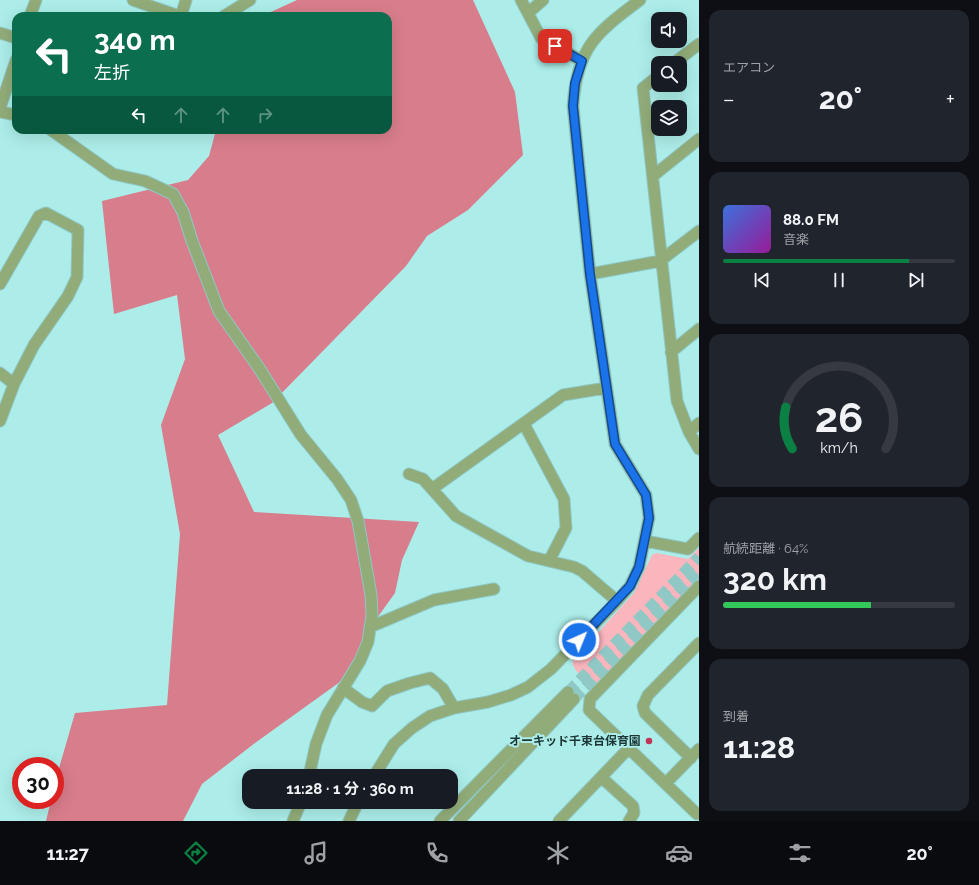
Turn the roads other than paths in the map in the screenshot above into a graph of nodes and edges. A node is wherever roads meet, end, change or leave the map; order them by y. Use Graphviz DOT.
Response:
graph roads {
  1 [pos="36,0"];
  2 [pos="133,0"];
  3 [pos="186,0"];
  4 [pos="250,0"];
  5 [pos="521,0"];
  6 [pos="543,0"];
  7 [pos="640,0"];
  8 [pos="32,12"];
  9 [pos="168,12"];
  10 [pos="182,12"];
  11 [pos="230,12"];
  12 [pos="528,13"];
  13 [pos="0,33"];
  14 [pos="12,37"];
  15 [pos="699,44"];
  16 [pos="683,56"];
  17 [pos="582,61"];
  18 [pos="12,72"];
  19 [pos="651,82"];
  20 [pos="0,108"];
  21 [pos="0,112"];
  22 [pos="12,114"];
  23 [pos="57,134"];
  24 [pos="699,139"];
  25 [pos="653,176"];
  26 [pos="699,231"];
  27 [pos="660,261"];
  28 [pos="590,274"];
  29 [pos="0,284"];
  30 [pos="699,329"];
  31 [pos="672,352"];
  32 [pos="0,374"];
  33 [pos="14,384"];
  34 [pos="606,388"];
  35 [pos="0,421"];
  36 [pos="524,424"];
  37 [pos="699,424"];
  38 [pos="689,432"];
  39 [pos="699,449"];
  40 [pos="409,474"];
  41 [pos="432,489"];
  42 [pos="699,538"];
  43 [pos="646,542"];
  44 [pos="549,561"];
  45 [pos="699,586"];
  46 [pos="494,589"];
  47 [pos="617,601"];
  48 [pos="370,627"];
  49 [pos="699,643"];
  50 [pos="343,688"];
  51 [pos="454,708"];
  52 [pos="629,748"];
  53 [pos="699,749"];
  54 [pos="691,758"];
  55 [pos="311,769"];
  56 [pos="378,769"];
  57 [pos="601,777"];
  58 [pos="666,783"];
  59 [pos="298,809"];
  60 [pos="355,809"];
  61 [pos="696,816"];
  62 [pos="293,821"];
  63 [pos="349,821"];
  64 [pos="440,821"];
  65 [pos="459,821"];
  66 [pos="559,821"];
  67 [pos="629,821"];
  1 -- 8 [label="street"];
  2 -- 9 [label="street"];
  3 -- 10 [label="street"];
  4 -- 11 [label="street"];
  5 -- 12 [label="street"];
  6 -- 12 [label="street"];
  7 -- 17 [label="street"];
  12 -- 17 [label="street"];
  13 -- 14 [label="street"];
  15 -- 16 [label="street"];
  17 -- 28 [label="street"];
  18 -- 20 [label="street"];
  19 -- 25 [label="street"];
  21 -- 22 [label="street"];
  23 -- 48 [label="street"];
  24 -- 25 [label="street"];
  25 -- 27 [label="street"];
  26 -- 27 [label="street"];
  27 -- 28 [label="street"];
  27 -- 31 [label="street"];
  28 -- 34 [label="street"];
  29 -- 33 [label="street"];
  30 -- 31 [label="street"];
  31 -- 38 [label="street"];
  32 -- 33 [label="street"];
  33 -- 35 [label="street"];
  34 -- 36 [label="street"];
  34 -- 43 [label="street"];
  36 -- 41 [label="street"];
  36 -- 44 [label="street"];
  37 -- 38 [label="street"];
  38 -- 39 [label="street"];
  40 -- 41 [label="street"];
  41 -- 44 [label="street"];
  42 -- 43 [label="street"];
  43 -- 47 [label="street"];
  44 -- 47 [label="street"];
  45 -- 52 [label="street"];
  46 -- 48 [label="street"];
  47 -- 51 [label="street"];
  48 -- 50 [label="street"];
  49 -- 54 [label="street"];
  50 -- 51 [label="street"];
  50 -- 55 [label="street"];
  51 -- 56 [label="street"];
  52 -- 57 [label="street"];
  52 -- 58 [label="street"];
  53 -- 54 [label="street"];
  54 -- 58 [label="street"];
  57 -- 66 [label="street"];
  57 -- 67 [label="street"];
  58 -- 61 [label="street"];
  59 -- 62 [label="street"];
  60 -- 63 [label="street"];
  64 -- 65 [label="street"];
}
